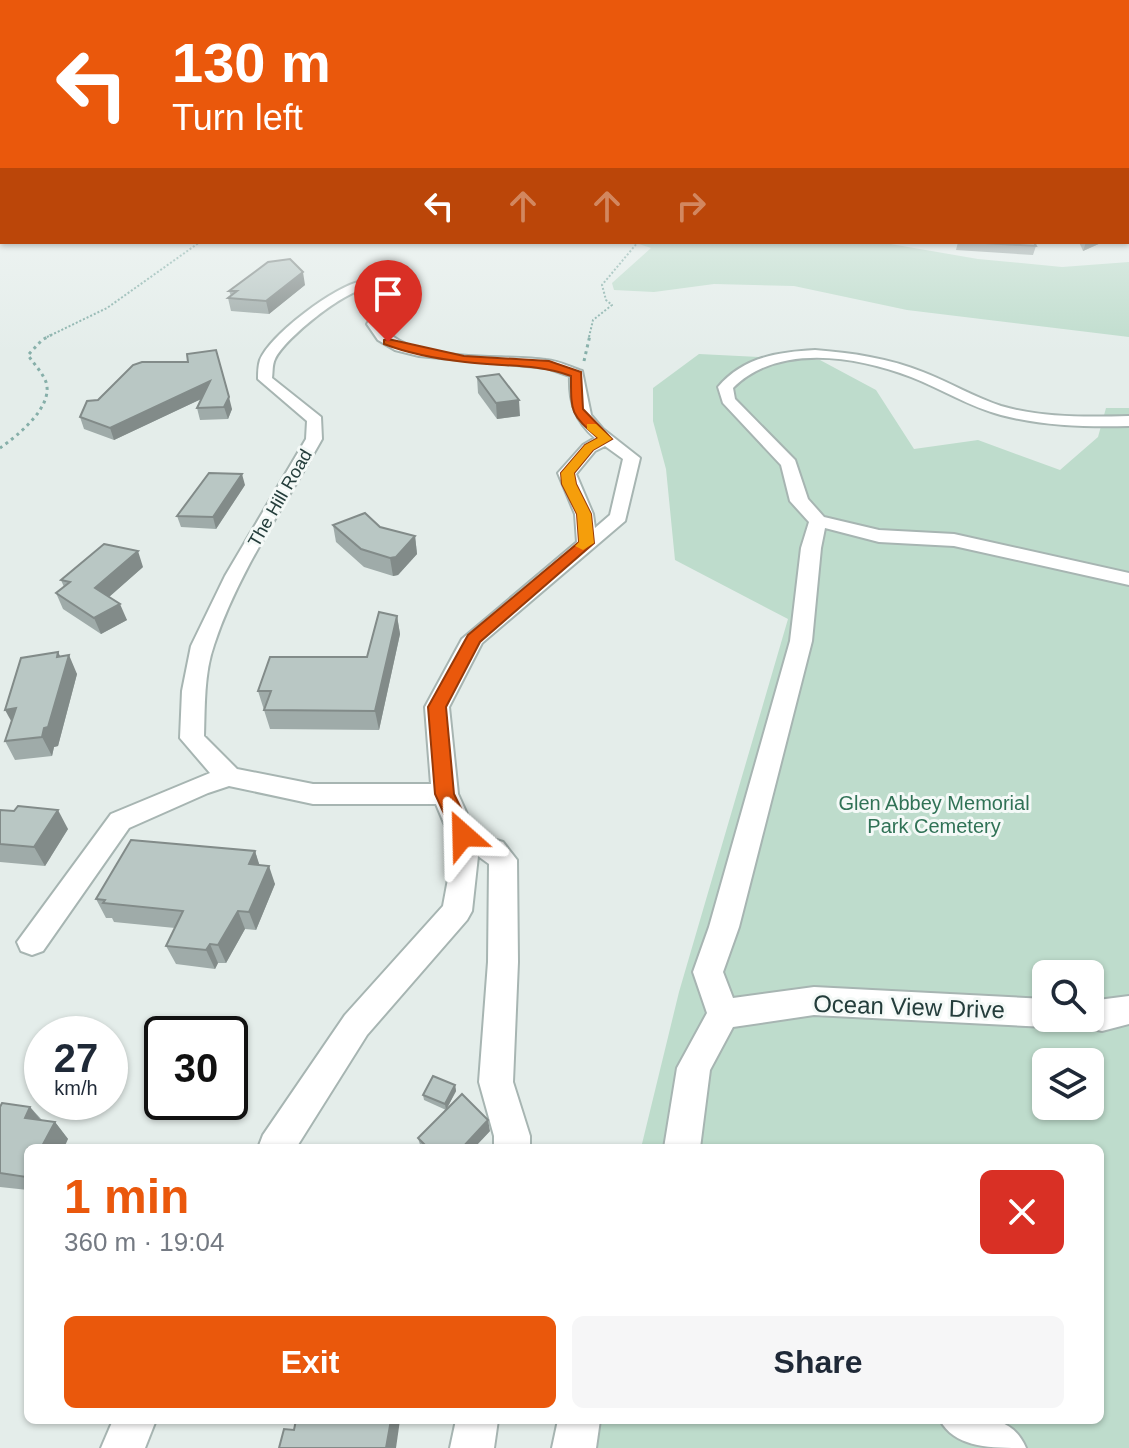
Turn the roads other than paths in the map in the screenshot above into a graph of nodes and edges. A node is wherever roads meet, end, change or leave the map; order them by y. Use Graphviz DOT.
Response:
graph roads {
  1 [pos="1129,421"];
  2 [pos="606,439"];
  3 [pos="818,521"];
  4 [pos="587,543"];
  5 [pos="1129,579"];
  6 [pos="229,777"];
  7 [pos="445,794"];
  8 [pos="464,841"];
  9 [pos="32,942"];
  10 [pos="1129,1010"];
  11 [pos="1032,1012"];
  12 [pos="723,1014"];
  13 [pos="1104,1014"];
  14 [pos="279,1144"];
  15 [pos="512,1144"];
  16 [pos="683,1144"];
  17 [pos="133,1424"];
  18 [pos="476,1424"];
  19 [pos="578,1424"];
  20 [pos="967,1424"];
  21 [pos="123,1448"];
  22 [pos="472,1448"];
  23 [pos="574,1448"];
  24 [pos="1004,1448"];
  1 -- 3 [label="street"];
  2 -- 4 [label="street"];
  2 -- 4 [label="street"];
  2 -- 6 [label="street, The Hill Road"];
  3 -- 5 [label="street"];
  3 -- 12 [label="street"];
  4 -- 7 [label="street"];
  6 -- 7 [label="street"];
  6 -- 9 [label="street"];
  7 -- 8 [label="street"];
  8 -- 14 [label="street"];
  8 -- 15 [label="street"];
  10 -- 13 [label="street"];
  11 -- 12 [label="street, Ocean View Drive"];
  12 -- 16 [label="street"];
  17 -- 21 [label="street"];
  18 -- 22 [label="street"];
  19 -- 23 [label="street"];
  20 -- 24 [label="street"];
}
